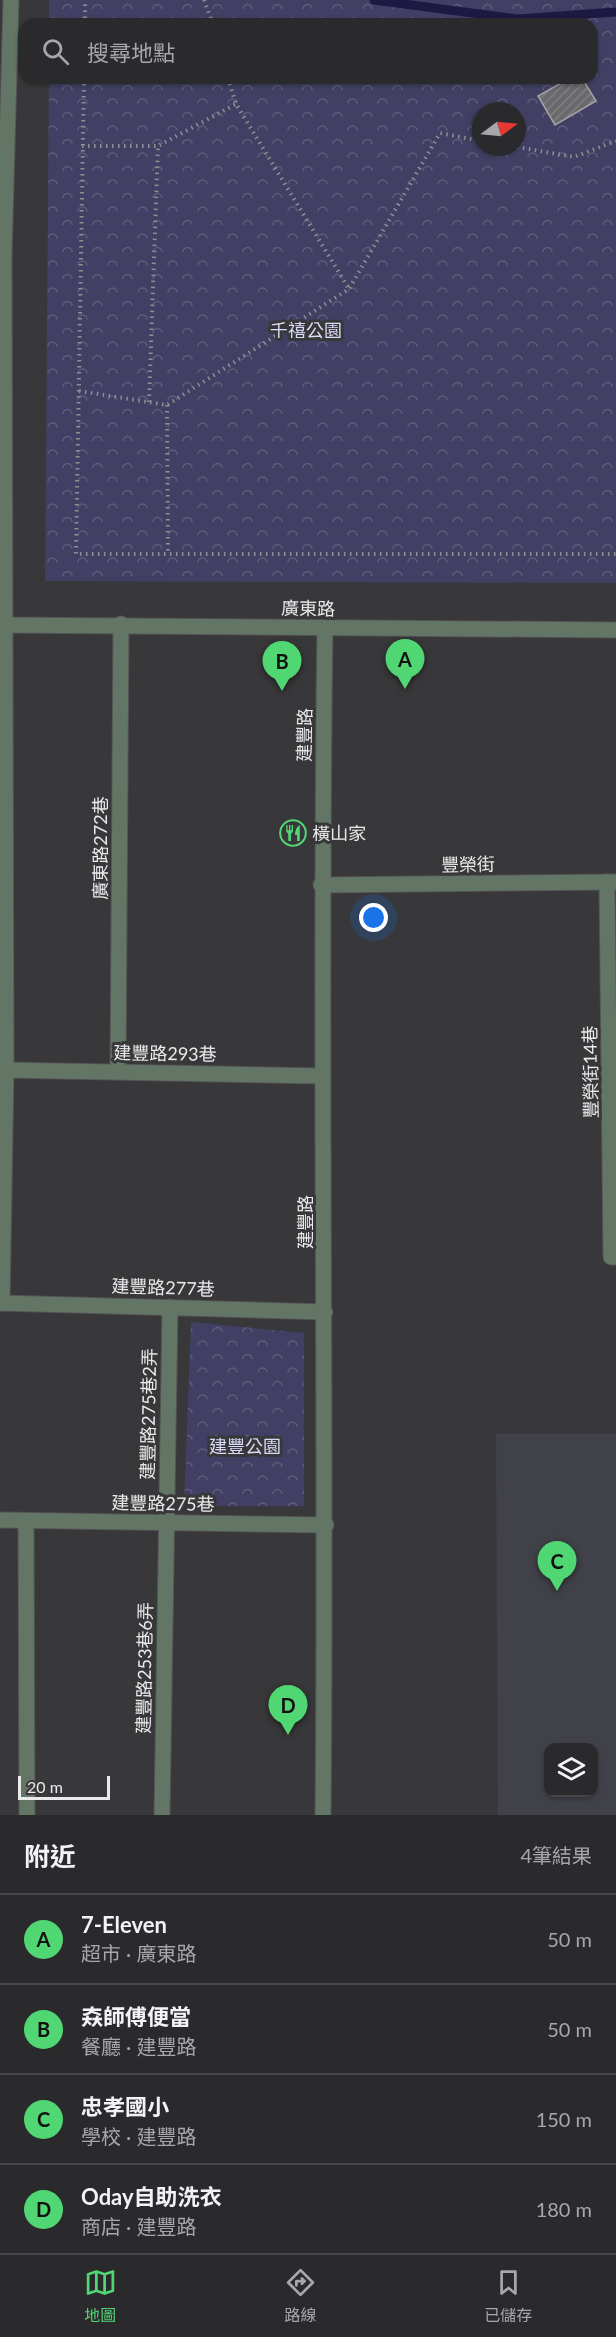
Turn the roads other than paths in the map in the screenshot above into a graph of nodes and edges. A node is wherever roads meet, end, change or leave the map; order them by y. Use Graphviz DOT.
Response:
graph roads {
  1 [pos="11,0"];
  2 [pos="2,255"];
  3 [pos="121,624"];
  4 [pos="3,625"];
  5 [pos="324,628"];
  6 [pos="616,630"];
  7 [pos="611,882"];
  8 [pos="321,885"];
  9 [pos="6,1070"];
  10 [pos="118,1071"];
  11 [pos="323,1076"];
  12 [pos="616,1257"];
  13 [pos="1,1303"];
  14 [pos="170,1307"];
  15 [pos="325,1312"];
  16 [pos="0,1520"];
  17 [pos="26,1521"];
  18 [pos="165,1522"];
  19 [pos="326,1525"];
  20 [pos="27,1815"];
  21 [pos="162,1815"];
  22 [pos="323,1815"];
  1 -- 2 [label="street"];
  2 -- 4 [label="street"];
  3 -- 4 [label="street, 廣東路"];
  3 -- 5 [label="street, 廣東路"];
  3 -- 10 [label="street, 廣東路272巷"];
  4 -- 9 [label="street"];
  5 -- 6 [label="street, 廣東路"];
  5 -- 8 [label="street, 建豐路"];
  7 -- 8 [label="street, 豐榮街"];
  7 -- 12 [label="street, 豐榮街14巷"];
  8 -- 11 [label="street, 建豐路"];
  9 -- 10 [label="street, 建豐路293巷"];
  9 -- 13 [label="street"];
  10 -- 11 [label="street, 建豐路293巷"];
  11 -- 15 [label="street, 建豐路"];
  13 -- 14 [label="street, 建豐路277巷"];
  14 -- 15 [label="street, 建豐路277巷"];
  14 -- 18 [label="street, 建豐路275巷2弄"];
  15 -- 19 [label="street, 建豐路"];
  16 -- 17 [label="street, 建豐路275巷"];
  17 -- 18 [label="street, 建豐路275巷"];
  17 -- 20 [label="street"];
  18 -- 19 [label="street, 建豐路275巷"];
  18 -- 21 [label="street, 建豐路253巷6弄"];
  19 -- 22 [label="street, 建豐路"];
}
